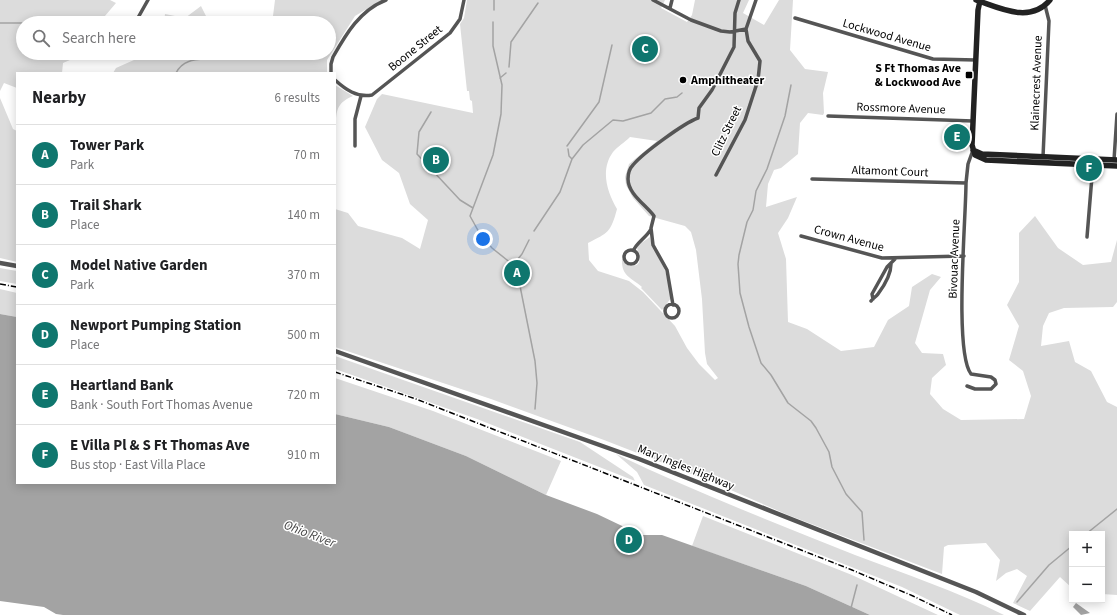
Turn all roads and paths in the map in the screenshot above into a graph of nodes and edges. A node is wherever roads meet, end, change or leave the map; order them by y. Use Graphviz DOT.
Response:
graph roads {
  1 [pos="148,0"];
  2 [pos="386,0"];
  3 [pos="464,0"];
  4 [pos="653,0"];
  5 [pos="672,0"];
  6 [pos="739,0"];
  7 [pos="756,0"];
  8 [pos="1050,0"];
  9 [pos="978,1"];
  10 [pos="1045,5"];
  11 [pos="670,8"];
  12 [pos="139,16"];
  13 [pos="795,18"];
  14 [pos="746,29"];
  15 [pos="734,31"];
  16 [pos="336,52"];
  17 [pos="332,60"];
  18 [pos="976,60"];
  19 [pos="331,72"];
  20 [pos="336,81"];
  21 [pos="361,96"];
  22 [pos="1117,114"];
  23 [pos="828,116"];
  24 [pos="973,121"];
  25 [pos="355,146"];
  26 [pos="973,150"];
  27 [pos="1043,160"];
  28 [pos="1093,162"];
  29 [pos="1116,163"];
  30 [pos="716,175"];
  31 [pos="812,179"];
  32 [pos="966,183"];
  33 [pos="651,228"];
  34 [pos="801,236"];
  35 [pos="1087,237"];
  36 [pos="634,250"];
  37 [pos="964,256"];
  38 [pos="894,259"];
  39 [pos="0,263"];
  40 [pos="16,266"];
  41 [pos="872,300"];
  42 [pos="674,304"];
  43 [pos="336,351"];
  44 [pos="967,386"];
  45 [pos="1024,615"];
  1 -- 12 [label="street"];
  2 -- 16 [label="street"];
  3 -- 21 [label="street, Boone Street"];
  4 -- 11 [label="street"];
  5 -- 11 [label="street"];
  6 -- 15 [label="street"];
  7 -- 14 [label="street"];
  8 -- 10 [label="main road"];
  9 -- 10 [label="main road"];
  9 -- 18 [label="main road"];
  10 -- 27 [label="street, Klainecrest Avenue"];
  11 -- 15 [label="street"];
  13 -- 18 [label="street, Lockwood Avenue"];
  14 -- 15 [label="street"];
  14 -- 30 [label="street, Clitz Street"];
  15 -- 33 [label="street"];
  17 -- 19 [label="street"];
  18 -- 24 [label="main road"];
  20 -- 21 [label="street"];
  21 -- 25 [label="street"];
  22 -- 29 [label="street"];
  23 -- 24 [label="street, Rossmore Avenue"];
  24 -- 26 [label="main road"];
  26 -- 27 [label="main road"];
  26 -- 32 [label="street, Bivouac Avenue"];
  27 -- 28 [label="main road"];
  28 -- 29 [label="main road"];
  28 -- 35 [label="street"];
  31 -- 32 [label="street, Altamont Court"];
  32 -- 37 [label="street, Bivouac Avenue"];
  33 -- 36 [label="street"];
  33 -- 42 [label="street"];
  34 -- 38 [label="street, Crown Avenue"];
  37 -- 38 [label="street, Crown Avenue"];
  37 -- 44 [label="street, Bivouac Avenue"];
  38 -- 41 [label="street"];
  39 -- 40 [label="street"];
  43 -- 45 [label="street, Mary Ingles Highway"];
}
